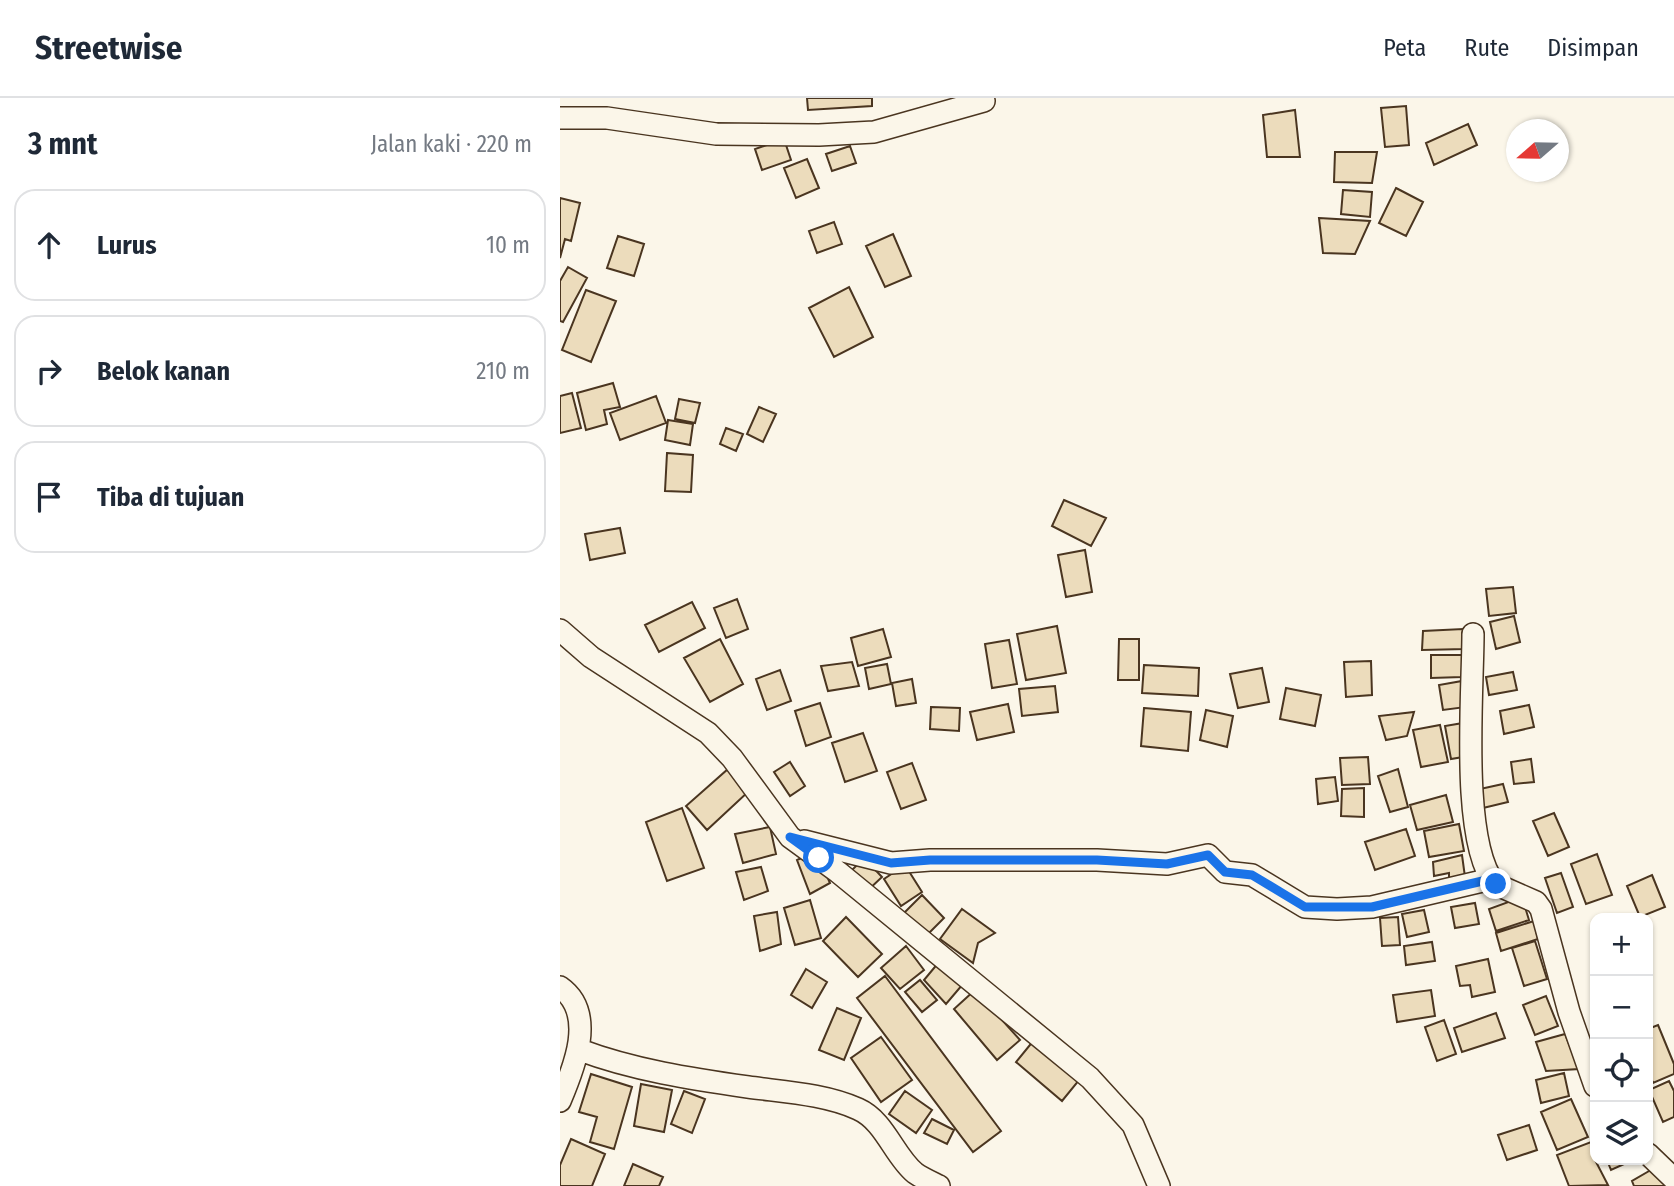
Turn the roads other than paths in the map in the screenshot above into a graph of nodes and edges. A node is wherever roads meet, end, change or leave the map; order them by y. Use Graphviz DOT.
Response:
graph roads {
  1 [pos="984,101"];
  2 [pos="560,118"];
  3 [pos="560,631"];
  4 [pos="1473,634"];
  5 [pos="790,837"];
  6 [pos="1491,879"];
  7 [pos="560,987"];
  8 [pos="580,1050"];
  9 [pos="1590,1072"];
  10 [pos="560,1101"];
  11 [pos="1653,1159"];
  12 [pos="1674,1179"];
  13 [pos="939,1186"];
  14 [pos="1159,1186"];
  1 -- 2 [label="street"];
  3 -- 5 [label="street"];
  4 -- 6 [label="street"];
  5 -- 6 [label="street"];
  5 -- 14 [label="street"];
  6 -- 9 [label="street"];
  7 -- 8 [label="street"];
  8 -- 10 [label="street"];
  8 -- 13 [label="street"];
  11 -- 12 [label="street"];
}
